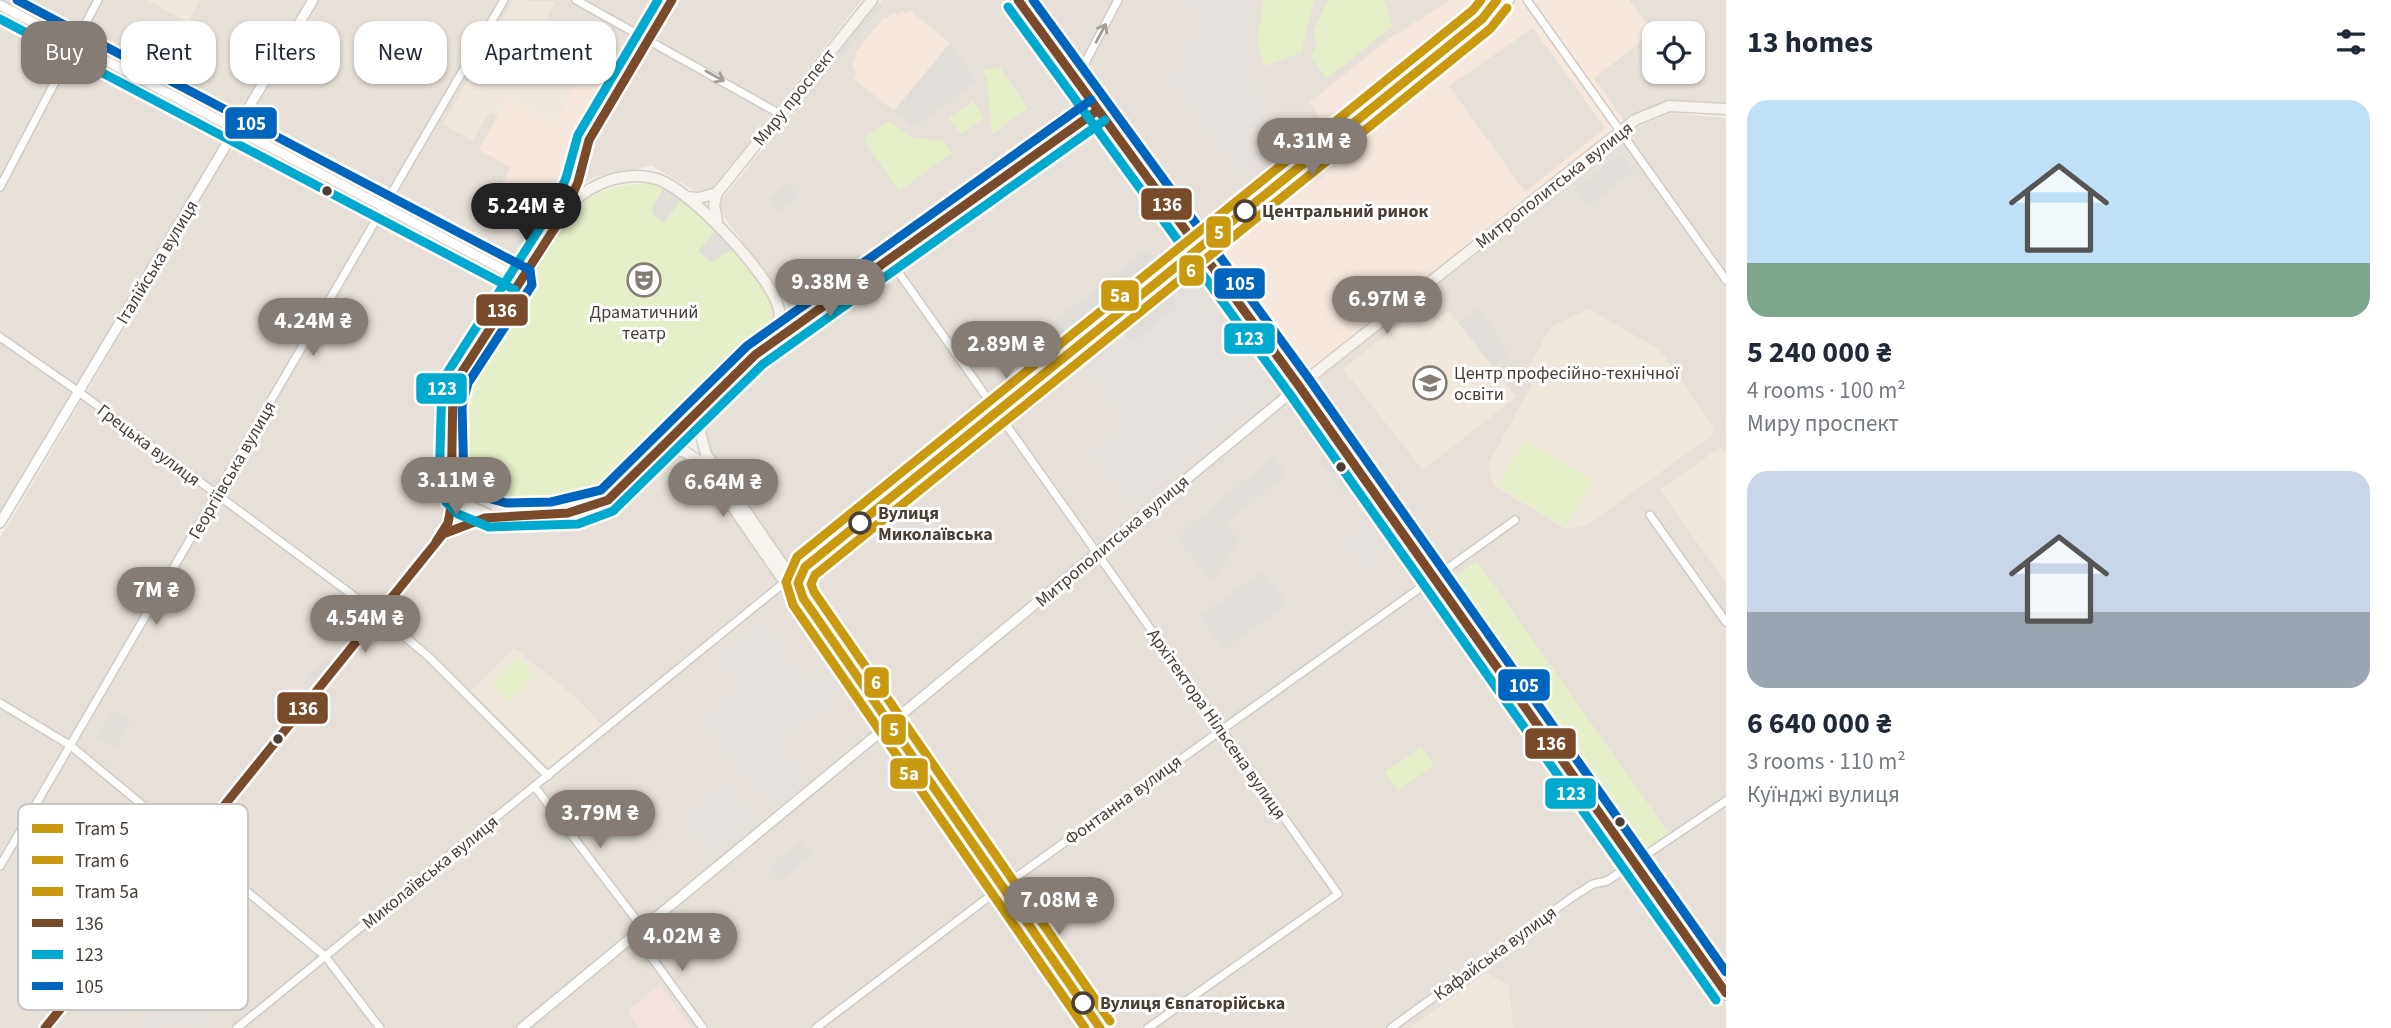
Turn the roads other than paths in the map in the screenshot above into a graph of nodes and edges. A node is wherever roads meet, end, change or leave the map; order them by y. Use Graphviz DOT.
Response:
graph roads {
  1 [pos="98,0"];
  2 [pos="313,0"];
  3 [pos="504,0"];
  4 [pos="576,0"];
  5 [pos="672,0"];
  6 [pos="872,0"];
  7 [pos="1018,0"];
  8 [pos="1118,0"];
  9 [pos="1498,0"];
  10 [pos="1510,0"];
  11 [pos="1527,0"];
  12 [pos="0,5"];
  13 [pos="31,21"];
  14 [pos="87,21"];
  15 [pos="649,40"];
  16 [pos="107,61"];
  17 [pos="1076,80"];
  18 [pos="54,84"];
  19 [pos="1726,109"];
  20 [pos="1098,110"];
  21 [pos="780,114"];
  22 [pos="237,128"];
  23 [pos="1618,132"];
  24 [pos="1281,180"];
  25 [pos="0,187"];
  26 [pos="717,193"];
  27 [pos="686,196"];
  28 [pos="385,207"];
  29 [pos="565,212"];
  30 [pos="719,225"];
  31 [pos="1198,247"];
  32 [pos="889,259"];
  33 [pos="521,279"];
  34 [pos="1726,280"];
  35 [pos="0,337"];
  36 [pos="755,355"];
  37 [pos="1299,386"];
  38 [pos="79,392"];
  39 [pos="711,399"];
  40 [pos="996,411"];
  41 [pos="659,451"];
  42 [pos="451,483"];
  43 [pos="217,495"];
  44 [pos="491,514"];
  45 [pos="1650,515"];
  46 [pos="1515,520"];
  47 [pos="0,523"];
  48 [pos="443,534"];
  49 [pos="1097,554"];
  50 [pos="1433,578"];
  51 [pos="789,579"];
  52 [pos="378,614"];
  53 [pos="1726,622"];
  54 [pos="0,703"];
  55 [pos="889,726"];
  56 [pos="1221,730"];
  57 [pos="71,746"];
  58 [pos="548,776"];
  59 [pos="535,787"];
  60 [pos="1726,801"];
  61 [pos="37,804"];
  62 [pos="141,804"];
  63 [pos="225,804"];
  64 [pos="18,836"];
  65 [pos="1634,863"];
  66 [pos="0,866"];
  67 [pos="1001,887"];
  68 [pos="248,892"];
  69 [pos="640,933"];
  70 [pos="326,956"];
  71 [pos="1726,967"];
  72 [pos="1714,976"];
  73 [pos="1726,993"];
  74 [pos="59,1010"];
  75 [pos="45,1028"];
  76 [pos="237,1028"];
  77 [pos="380,1028"];
  78 [pos="522,1028"];
  79 [pos="703,1028"];
  80 [pos="816,1028"];
  81 [pos="1093,1028"];
  82 [pos="1103,1028"];
  83 [pos="1148,1028"];
  84 [pos="1391,1028"];
  1 -- 14 [label="street"];
  2 -- 22 [label="street, Італійська вулиця"];
  3 -- 28 [label="street, Георгіївська вулиця"];
  4 -- 15 [label="street"];
  5 -- 15 [label="street"];
  6 -- 21 [label="main road, Миру проспект"];
  7 -- 17 [label="highway"];
  17 -- 8 [label="street, one-way"];
  9 -- 24 [label="street, Миколаївська вулиця"];
  10 -- 24 [label="street, Миколаївська вулиця"];
  11 -- 23 [label="street"];
  12 -- 13 [label="street"];
  15 -- 21 [label="street, one-way"];
  15 -- 29 [label="street"];
  16 -- 22 [label="street"];
  17 -- 20 [label="highway"];
  18 -- 25 [label="street"];
  19 -- 23 [label="main road, Митрополитська вулиця"];
  20 -- 31 [label="highway"];
  20 -- 32 [label="street"];
  21 -- 26 [label="main road, Миру проспект"];
  22 -- 28 [label="street"];
  22 -- 38 [label="street, Італійська вулиця"];
  23 -- 34 [label="street"];
  23 -- 37 [label="main road, Митрополитська вулиця"];
  24 -- 31 [label="street, Миколаївська вулиця"];
  26 -- 27 [label="main road"];
  26 -- 30 [label="main road"];
  27 -- 29 [label="main road"];
  27 -- 30 [label="main road"];
  28 -- 33 [label="street"];
  28 -- 43 [label="street, Георгіївська вулиця"];
  29 -- 33 [label="main road"];
  30 -- 36 [label="main road"];
  31 -- 37 [label="highway"];
  31 -- 40 [label="street, Миколаївська вулиця"];
  32 -- 36 [label="street"];
  32 -- 40 [label="street, Архітектора Нільсена вулиця"];
  33 -- 42 [label="main road"];
  35 -- 38 [label="street, Грецька вулиця"];
  36 -- 39 [label="main road"];
  37 -- 49 [label="street, Митрополитська вулиця"];
  37 -- 50 [label="highway"];
  38 -- 43 [label="street, Грецька вулиця"];
  38 -- 47 [label="street, Італійська вулиця"];
  39 -- 41 [label="main road"];
  39 -- 51 [label="main road"];
  40 -- 49 [label="street, Архітектора Нільсена вулиця"];
  40 -- 51 [label="street, Миколаївська вулиця"];
  41 -- 44 [label="main road"];
  41 -- 51 [label="main road"];
  42 -- 44 [label="main road"];
  42 -- 48 [label="main road"];
  43 -- 52 [label="street, Грецька вулиця"];
  43 -- 57 [label="street, Георгіївська вулиця"];
  44 -- 48 [label="main road"];
  45 -- 53 [label="street"];
  46 -- 50 [label="street, Фонтанна вулиця"];
  48 -- 52 [label="main road"];
  49 -- 55 [label="street, Митрополитська вулиця"];
  49 -- 56 [label="street, Архітектора Нільсена вулиця"];
  50 -- 56 [label="street, Фонтанна вулиця"];
  50 -- 65 [label="highway"];
  51 -- 55 [label="main road"];
  51 -- 58 [label="street, Миколаївська вулиця"];
  52 -- 58 [label="street, Грецька вулиця"];
  52 -- 63 [label="main road"];
  54 -- 57 [label="street"];
  55 -- 67 [label="main road"];
  55 -- 69 [label="street, Митрополитська вулиця"];
  56 -- 67 [label="street, Фонтанна вулиця"];
  56 -- 83 [label="street, Архітектора Нільсена вулиця"];
  57 -- 61 [label="street, Георгіївська вулиця"];
  57 -- 62 [label="street"];
  58 -- 59 [label="street, Миколаївська вулиця"];
  59 -- 69 [label="street"];
  59 -- 70 [label="street, Миколаївська вулиця"];
  60 -- 65 [label="street"];
  64 -- 66 [label="street, Георгіївська вулиця"];
  65 -- 72 [label="highway"];
  65 -- 84 [label="street, Кафайська вулиця"];
  67 -- 80 [label="street, Фонтанна вулиця"];
  67 -- 81 [label="main road"];
  67 -- 82 [label="main road"];
  68 -- 70 [label="street"];
  69 -- 78 [label="street, Митрополитська вулиця"];
  69 -- 79 [label="street"];
  70 -- 76 [label="street, Миколаївська вулиця"];
  70 -- 77 [label="street"];
  71 -- 72 [label="street"];
  72 -- 73 [label="highway"];
  74 -- 75 [label="main road"];
}
